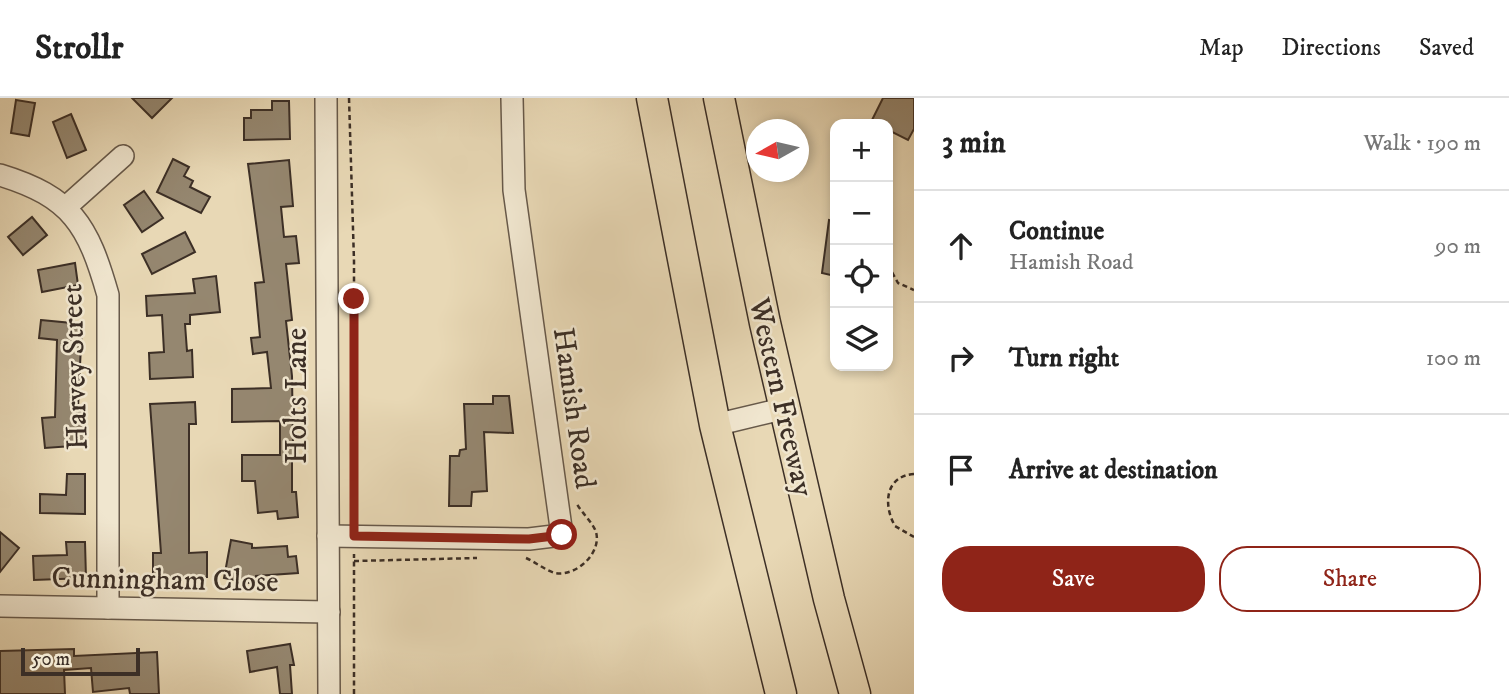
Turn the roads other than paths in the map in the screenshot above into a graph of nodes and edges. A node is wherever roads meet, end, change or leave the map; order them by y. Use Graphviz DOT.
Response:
graph roads {
  1 [pos="326,98"];
  2 [pos="512,98"];
  3 [pos="652,98"];
  4 [pos="719,98"];
  5 [pos="123,156"];
  6 [pos="0,175"];
  7 [pos="66,207"];
  8 [pos="786,408"];
  9 [pos="715,425"];
  10 [pos="328,536"];
  11 [pos="829,599"];
  12 [pos="0,606"];
  13 [pos="108,608"];
  14 [pos="329,612"];
  15 [pos="760,617"];
  16 [pos="329,694"];
  17 [pos="772,694"];
  18 [pos="781,694"];
  19 [pos="855,694"];
  20 [pos="862,694"];
  1 -- 10 [label="street, Holts Lane"];
  2 -- 10 [label="street, Hamish Road"];
  3 -- 9 [label="highway"];
  4 -- 8 [label="highway, Western Freeway"];
  5 -- 7 [label="street"];
  6 -- 7 [label="street, Harvey Street"];
  7 -- 13 [label="street, Harvey Street"];
  8 -- 9 [label="street"];
  8 -- 11 [label="highway, Western Freeway"];
  9 -- 15 [label="highway"];
  10 -- 14 [label="street, Holts Lane"];
  11 -- 19 [label="highway, Western Freeway"];
  11 -- 20 [label="highway"];
  12 -- 13 [label="street, Cunningham Close"];
  13 -- 14 [label="street, Cunningham Close"];
  14 -- 16 [label="street, Holts Lane"];
  15 -- 17 [label="highway"];
  15 -- 18 [label="highway"];
}
